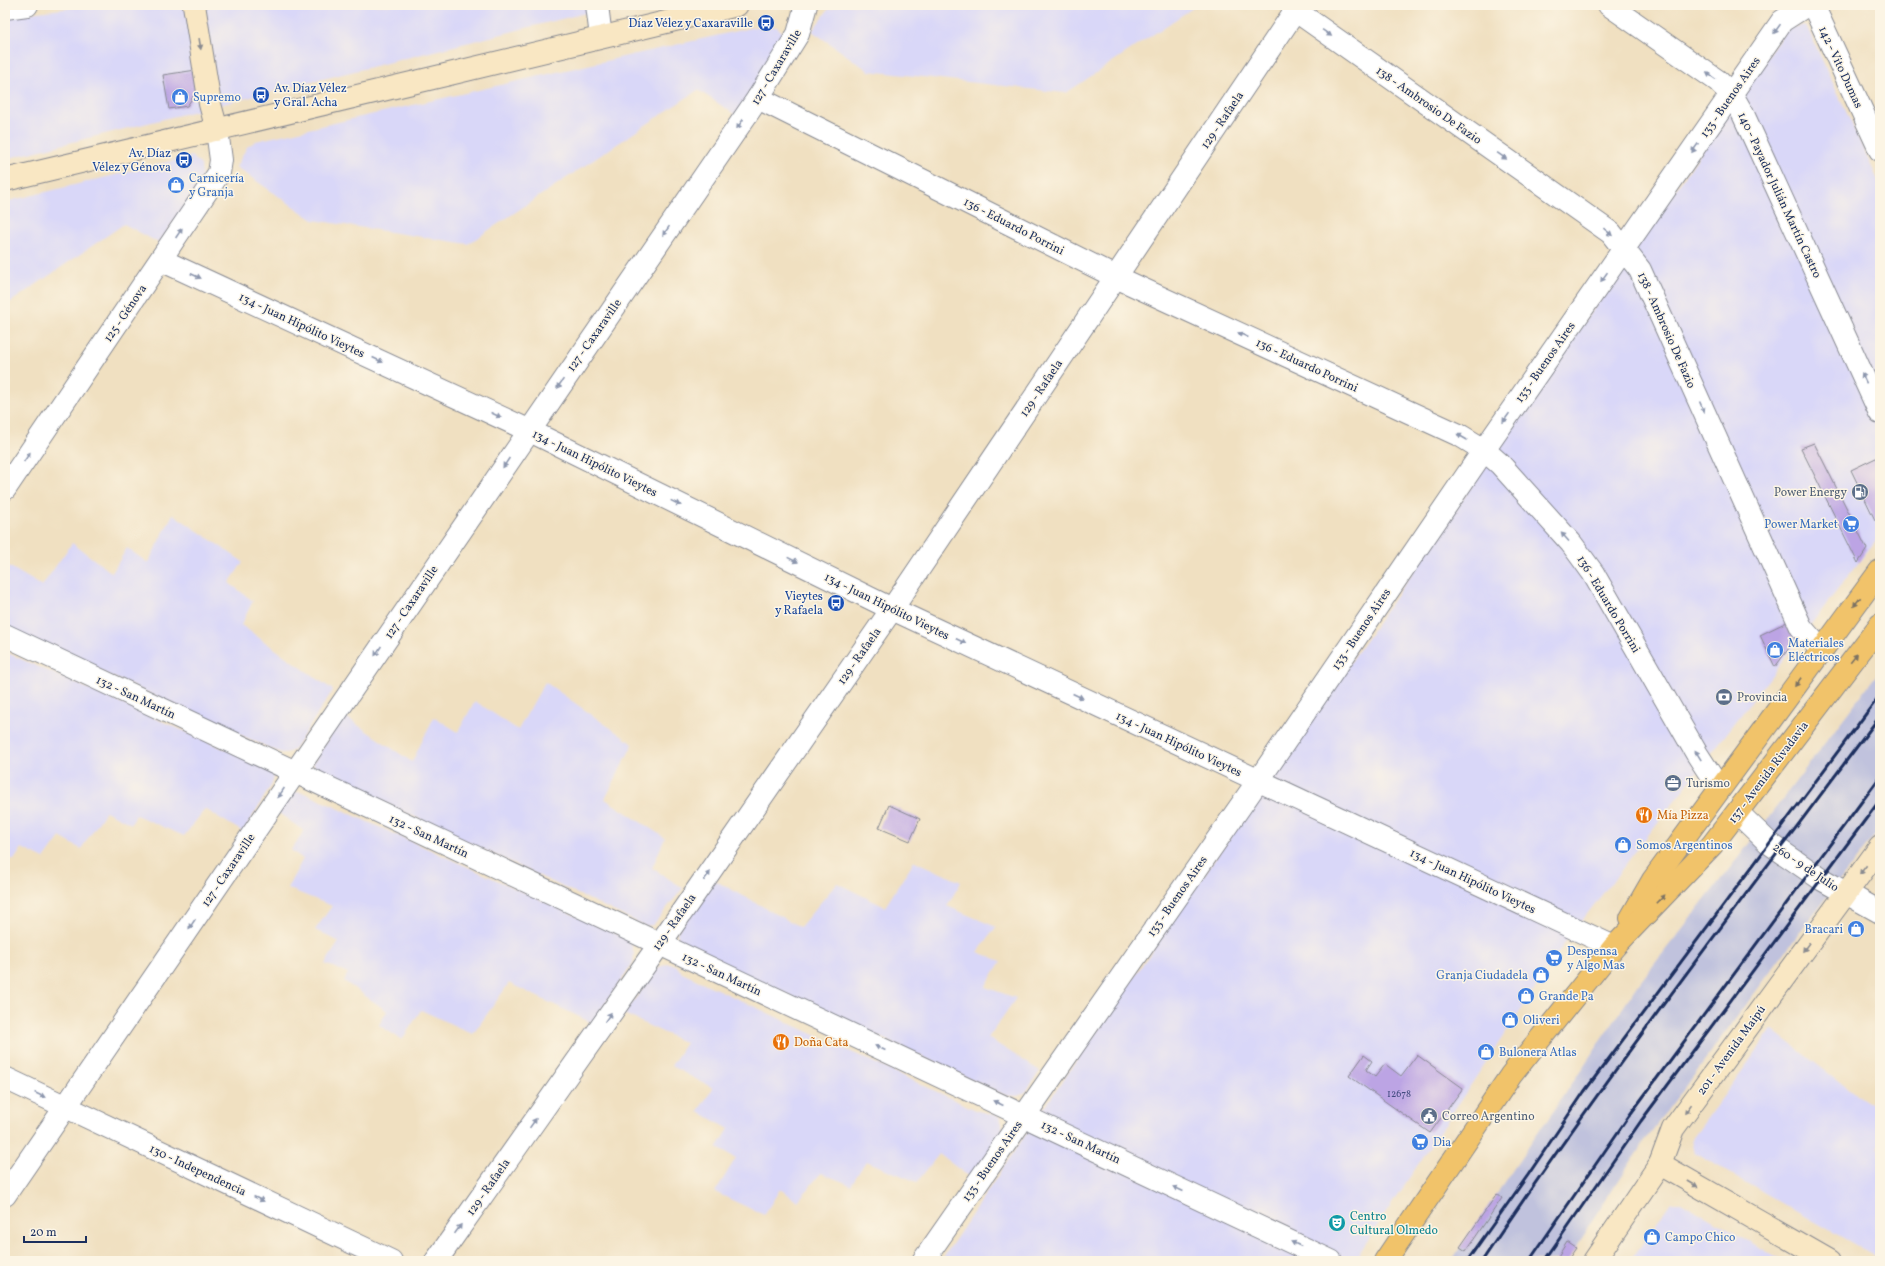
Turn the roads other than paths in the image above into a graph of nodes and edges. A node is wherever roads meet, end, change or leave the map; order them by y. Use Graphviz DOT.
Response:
graph roads {
  1 [pos="27,5"];
  2 [pos="194,5"];
  3 [pos="597,5"];
  4 [pos="737,5"];
  5 [pos="806,5"];
  6 [pos="1609,5"];
  7 [pos="1806,5"];
  8 [pos="1813,5"];
  9 [pos="5,8"];
  10 [pos="1297,8"];
  11 [pos="601,37"];
  12 [pos="1732,95"];
  13 [pos="758,98"];
  14 [pos="217,130"];
  15 [pos="1880,150"];
  16 [pos="5,180"];
  17 [pos="1624,248"];
  18 [pos="161,260"];
  19 [pos="1116,277"];
  20 [pos="1880,413"];
  21 [pos="528,430"];
  22 [pos="1484,450"];
  23 [pos="5,489"];
  24 [pos="1880,571"];
  25 [pos="892,609"];
  26 [pos="1880,625"];
  27 [pos="5,636"];
  28 [pos="1820,650"];
  29 [pos="295,772"];
  30 [pos="1258,781"];
  31 [pos="1719,788"];
  32 [pos="1738,813"];
  33 [pos="1880,847"];
  34 [pos="1845,893"];
  35 [pos="1880,912"];
  36 [pos="659,945"];
  37 [pos="1614,947"];
  38 [pos="5,1078"];
  39 [pos="66,1107"];
  40 [pos="1024,1115"];
  41 [pos="1660,1164"];
  42 [pos="5,1195"];
  43 [pos="391,1261"];
  44 [pos="436,1261"];
  45 [pos="923,1261"];
  46 [pos="1331,1261"];
  47 [pos="1385,1261"];
  48 [pos="1594,1261"];
  49 [pos="1829,1261"];
  1 -- 9 [label="street"];
  2 -- 14 [label="main road, one-way"];
  3 -- 11 [label="street"];
  4 -- 11 [label="main road"];
  5 -- 13 [label="street, 127 - Caxaraville"];
  12 -- 6 [label="street, 140 - Payador Julián Martín Castro, one-way"];
  7 -- 12 [label="street, 133 - Buenos Aires, one-way"];
  8 -- 15 [label="street, 142 - Vito Dumas"];
  10 -- 17 [label="street, 138 - Ambrosio De Fazio, one-way"];
  10 -- 19 [label="street, 129 - Rafaela"];
  11 -- 14 [label="main road"];
  12 -- 17 [label="street, 133 - Buenos Aires, one-way"];
  20 -- 12 [label="street, 140 - Payador Julián Martín Castro, one-way"];
  13 -- 19 [label="street, 136 - Eduardo Porrini"];
  13 -- 21 [label="street, 127 - Caxaraville, one-way"];
  14 -- 16 [label="main road"];
  18 -- 14 [label="street, 125 - Génova, one-way"];
  17 -- 22 [label="street, 133 - Buenos Aires, one-way"];
  17 -- 28 [label="street, 138 - Ambrosio De Fazio, one-way"];
  18 -- 21 [label="street, 134 - Juan Hipólito Vieytes, one-way"];
  23 -- 18 [label="street, 125 - Génova, one-way"];
  22 -- 19 [label="street, 136 - Eduardo Porrini, one-way"];
  19 -- 25 [label="street, 129 - Rafaela"];
  21 -- 25 [label="street, 134 - Juan Hipólito Vieytes, one-way"];
  21 -- 29 [label="street, 127 - Caxaraville, one-way"];
  22 -- 30 [label="street, 133 - Buenos Aires"];
  31 -- 22 [label="street, 136 - Eduardo Porrini, one-way"];
  24 -- 28 [label="main road, 137 - Avenida Rivadavia, one-way"];
  25 -- 30 [label="street, 134 - Juan Hipólito Vieytes, one-way"];
  36 -- 25 [label="street, 129 - Rafaela, one-way"];
  32 -- 26 [label="main road, 137 - Avenida Rivadavia, one-way"];
  27 -- 29 [label="street, 132 - San Martín"];
  28 -- 31 [label="main road, 137 - Avenida Rivadavia, one-way"];
  29 -- 36 [label="street, 132 - San Martín"];
  29 -- 39 [label="street, 127 - Caxaraville, one-way"];
  30 -- 37 [label="street, 134 - Juan Hipólito Vieytes"];
  30 -- 40 [label="street, 133 - Buenos Aires"];
  31 -- 37 [label="main road, 137 - Avenida Rivadavia"];
  32 -- 34 [label="street, 260 - 9 de Julio"];
  37 -- 32 [label="main road, 137 - Avenida Rivadavia, one-way"];
  33 -- 34 [label="main road, 201 - Avenida Maipú, one-way"];
  34 -- 35 [label="street, 260 - 9 de Julio"];
  34 -- 41 [label="main road, 201 - Avenida Maipú, one-way"];
  40 -- 36 [label="street, 132 - San Martín, one-way"];
  44 -- 36 [label="street, 129 - Rafaela, one-way"];
  37 -- 47 [label="main road, 137 - Avenida Rivadavia"];
  38 -- 39 [label="street, 130 - Independencia, one-way"];
  39 -- 42 [label="street, 127 - Caxaraville"];
  39 -- 43 [label="street, 130 - Independencia, one-way"];
  40 -- 45 [label="street, 133 - Buenos Aires"];
  46 -- 40 [label="street, 132 - San Martín, one-way"];
  41 -- 48 [label="main road, 201 - Avenida Maipú"];
  41 -- 49 [label="main road, one-way"];
}
